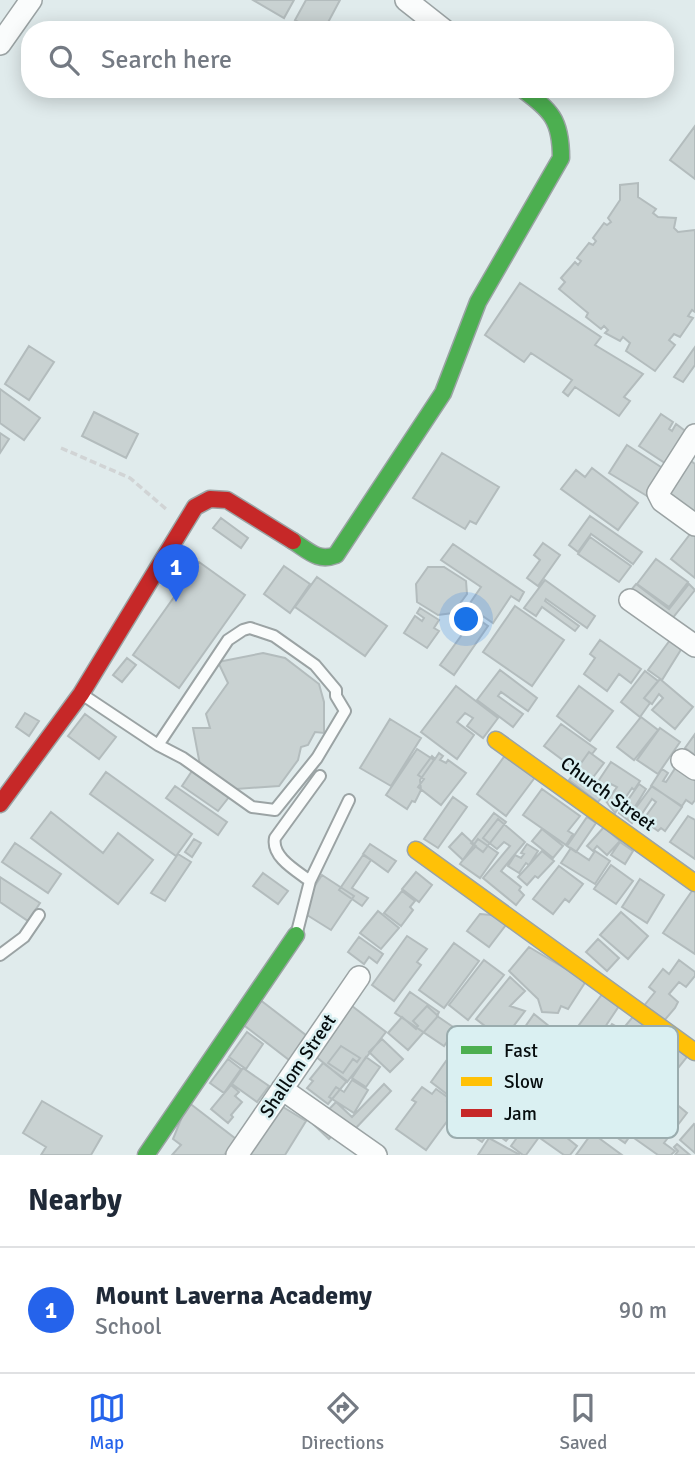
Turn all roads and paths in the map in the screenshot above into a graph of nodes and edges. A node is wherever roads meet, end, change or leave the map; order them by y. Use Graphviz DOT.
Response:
graph roads {
  1 [pos="31,0"];
  2 [pos="405,0"];
  3 [pos="432,21"];
  4 [pos="0,44"];
  5 [pos="534,98"];
  6 [pos="695,435"];
  7 [pos="61,448"];
  8 [pos="695,525"];
  9 [pos="178,532"];
  10 [pos="630,600"];
  11 [pos="695,646"];
  12 [pos="81,694"];
  13 [pos="496,740"];
  14 [pos="158,745"];
  15 [pos="320,776"];
  16 [pos="349,800"];
  17 [pos="0,804"];
  18 [pos="416,850"];
  19 [pos="310,881"];
  20 [pos="695,883"];
  21 [pos="39,915"];
  22 [pos="296,935"];
  23 [pos="0,955"];
  24 [pos="359,977"];
  25 [pos="659,1026"];
  26 [pos="678,1040"];
  27 [pos="695,1052"];
  28 [pos="282,1088"];
  29 [pos="146,1155"];
  30 [pos="237,1155"];
  31 [pos="376,1155"];
  1 -- 4 [label="street"];
  2 -- 3 [label="street"];
  5 -- 9 [label="street"];
  6 -- 8 [label="street"];
  7 -- 9 [label="path"];
  9 -- 12 [label="street"];
  10 -- 11 [label="street"];
  12 -- 14 [label="lane"];
  12 -- 17 [label="street"];
  13 -- 20 [label="street, Church Street"];
  14 -- 14 [label="lane"];
  15 -- 19 [label="lane"];
  16 -- 19 [label="lane"];
  18 -- 25 [label="street"];
  19 -- 22 [label="lane"];
  21 -- 23 [label="lane"];
  22 -- 29 [label="street"];
  24 -- 28 [label="street, Shallom Street"];
  26 -- 27 [label="street"];
  28 -- 30 [label="street, Shallom Street"];
  28 -- 31 [label="street"];
}
